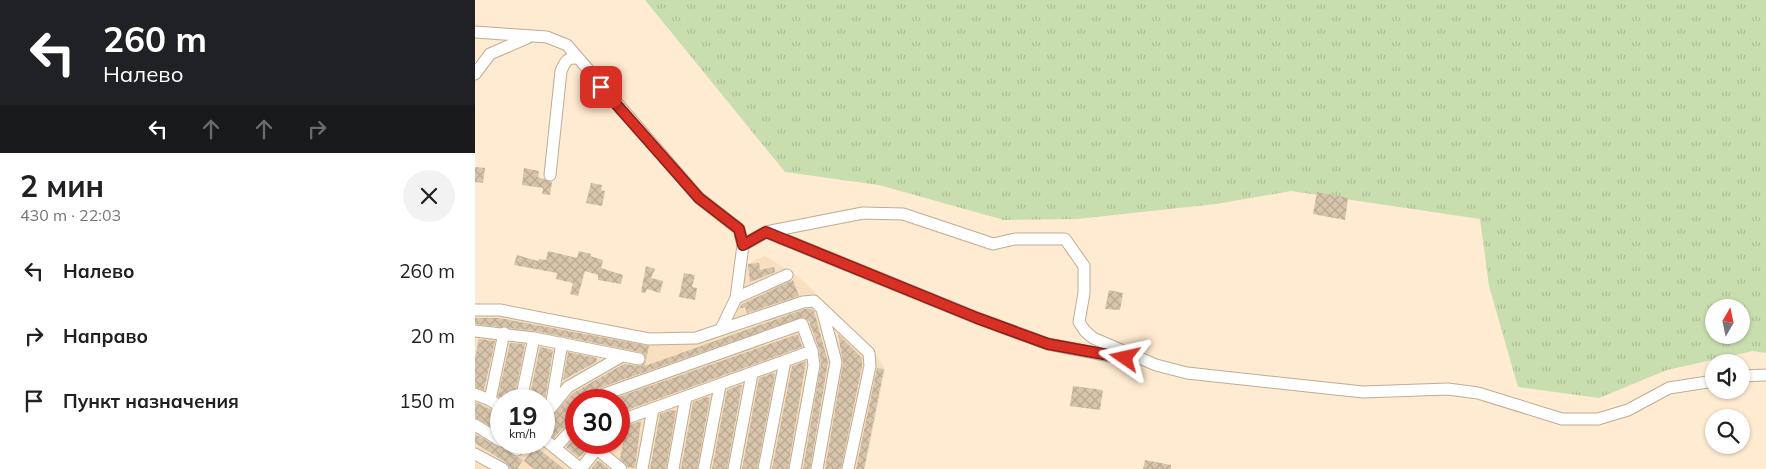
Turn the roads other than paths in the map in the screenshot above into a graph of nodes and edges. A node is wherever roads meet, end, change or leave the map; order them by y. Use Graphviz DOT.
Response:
graph roads {
  1 [pos="475,32"];
  2 [pos="531,36"];
  3 [pos="577,58"];
  4 [pos="475,74"];
  5 [pos="550,175"];
  6 [pos="766,232"];
  7 [pos="743,245"];
  8 [pos="787,275"];
  9 [pos="736,298"];
  10 [pos="821,307"];
  11 [pos="475,310"];
  12 [pos="721,329"];
  13 [pos="475,332"];
  14 [pos="504,333"];
  15 [pos="534,338"];
  16 [pos="561,343"];
  17 [pos="812,351"];
  18 [pos="622,356"];
  19 [pos="639,359"];
  20 [pos="785,361"];
  21 [pos="1156,364"];
  22 [pos="752,374"];
  23 [pos="1750,376"];
  24 [pos="1766,376"];
  25 [pos="1705,382"];
  26 [pos="720,386"];
  27 [pos="492,389"];
  28 [pos="523,389"];
  29 [pos="552,389"];
  30 [pos="619,389"];
  31 [pos="475,394"];
  32 [pos="686,397"];
  33 [pos="490,400"];
  34 [pos="555,402"];
  35 [pos="653,409"];
  36 [pos="630,418"];
  37 [pos="475,425"];
  38 [pos="490,434"];
  39 [pos="565,437"];
  40 [pos="555,448"];
  41 [pos="593,454"];
  42 [pos="607,454"];
  43 [pos="477,459"];
  44 [pos="503,469"];
  45 [pos="581,469"];
  46 [pos="621,469"];
  47 [pos="642,469"];
  48 [pos="673,469"];
  49 [pos="704,469"];
  50 [pos="734,469"];
  51 [pos="764,469"];
  52 [pos="795,469"];
  53 [pos="817,469"];
  54 [pos="848,469"];
  1 -- 2 [label="street"];
  2 -- 3 [label="street"];
  2 -- 4 [label="street"];
  3 -- 5 [label="street"];
  3 -- 7 [label="street"];
  6 -- 7 [label="street"];
  6 -- 21 [label="street"];
  6 -- 21 [label="street"];
  7 -- 9 [label="street"];
  8 -- 9 [label="street"];
  9 -- 12 [label="street"];
  10 -- 12 [label="street"];
  10 -- 53 [label="street"];
  10 -- 54 [label="street"];
  11 -- 12 [label="street"];
  13 -- 14 [label="street"];
  14 -- 15 [label="street"];
  14 -- 27 [label="street"];
  15 -- 16 [label="street"];
  15 -- 28 [label="street"];
  16 -- 18 [label="street"];
  16 -- 29 [label="street"];
  17 -- 20 [label="street"];
  17 -- 30 [label="street"];
  17 -- 52 [label="street"];
  18 -- 19 [label="street"];
  18 -- 34 [label="street"];
  20 -- 22 [label="street"];
  20 -- 51 [label="street"];
  21 -- 25 [label="street"];
  22 -- 26 [label="street"];
  22 -- 50 [label="street"];
  23 -- 24 [label="street"];
  26 -- 32 [label="street"];
  26 -- 49 [label="street"];
  31 -- 33 [label="street"];
  32 -- 35 [label="street"];
  32 -- 48 [label="street"];
  35 -- 36 [label="street"];
  35 -- 47 [label="street"];
  37 -- 38 [label="street"];
  39 -- 40 [label="street"];
  40 -- 45 [label="street"];
  41 -- 45 [label="street"];
  42 -- 46 [label="street"];
  43 -- 44 [label="street"];
}
